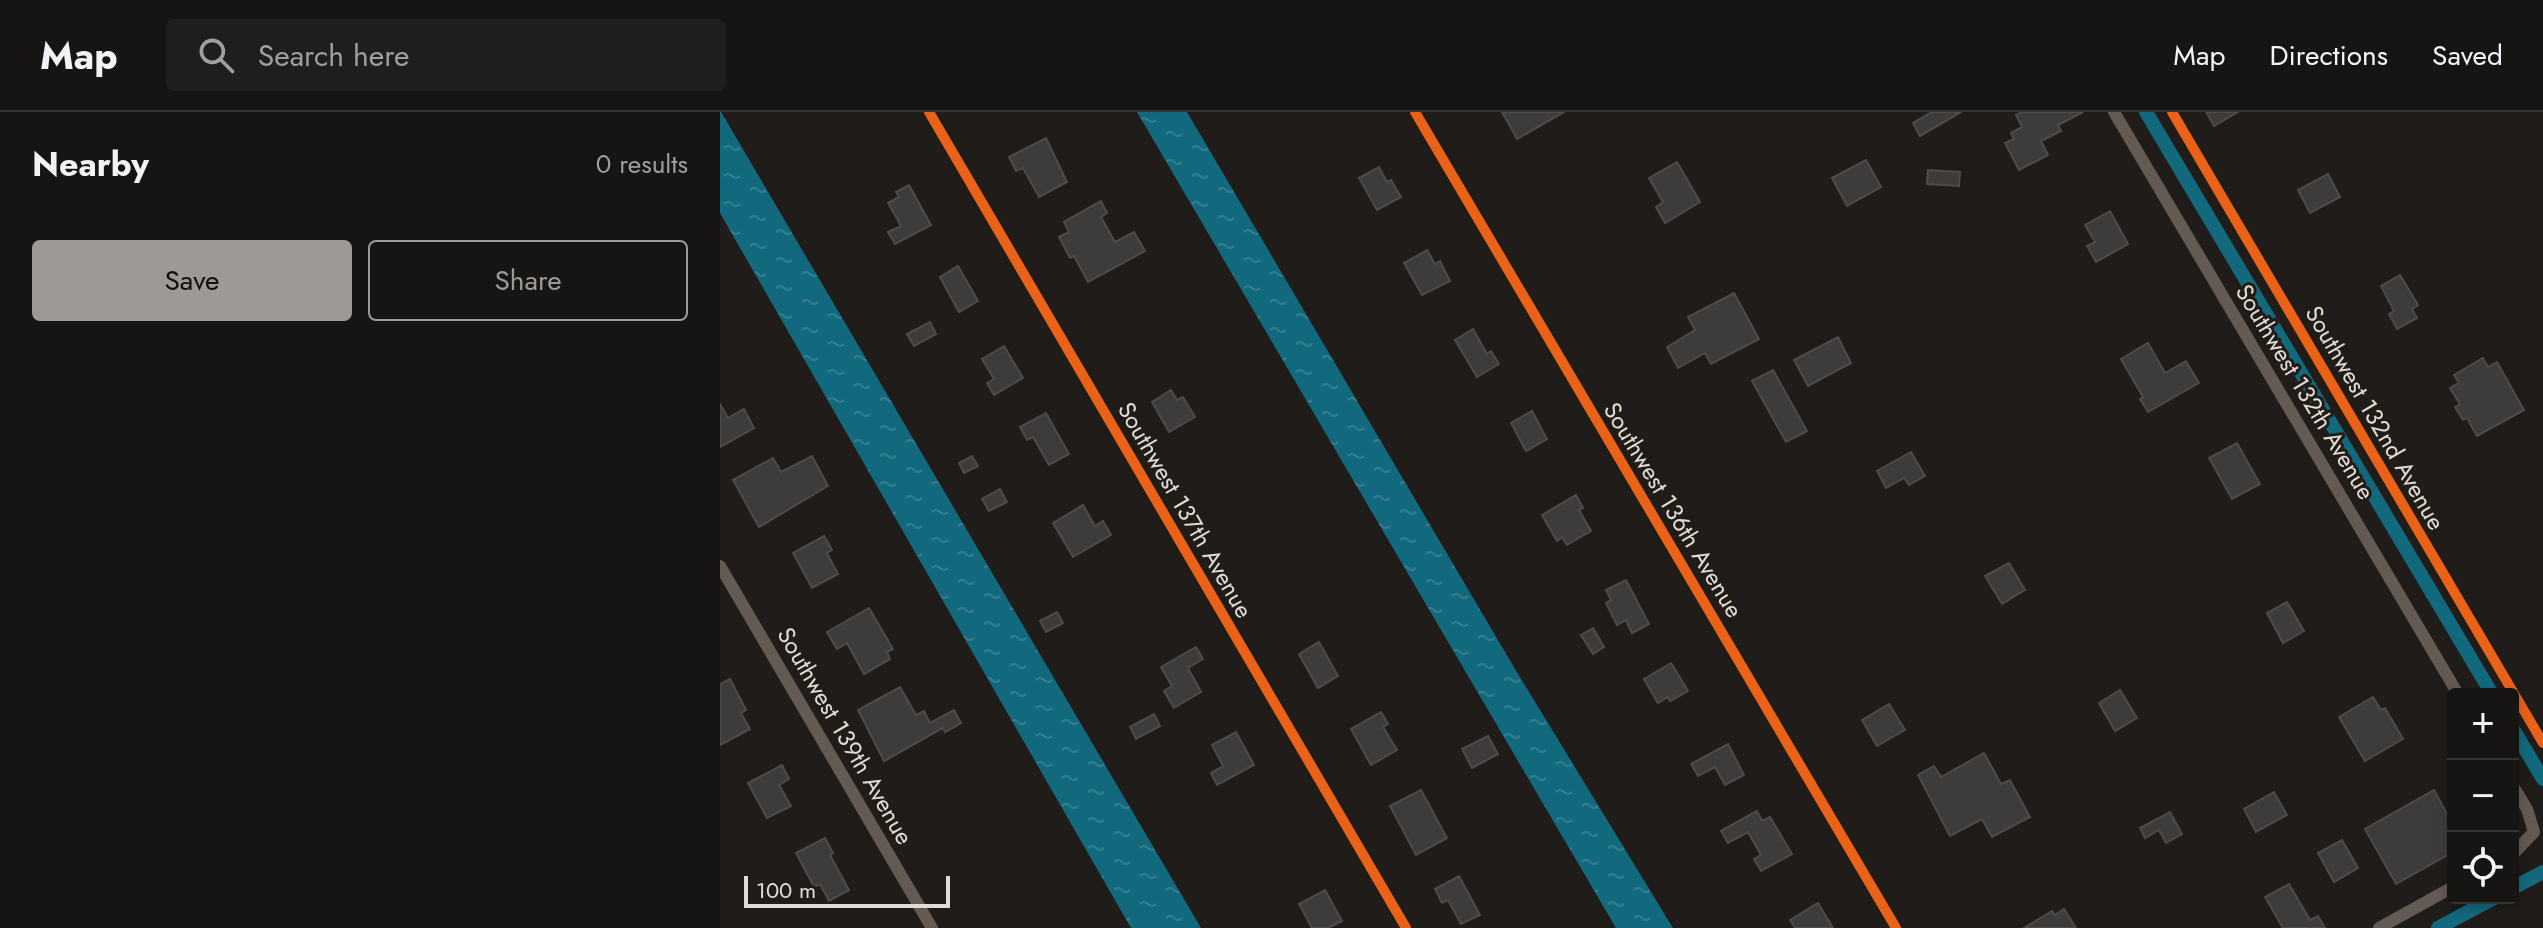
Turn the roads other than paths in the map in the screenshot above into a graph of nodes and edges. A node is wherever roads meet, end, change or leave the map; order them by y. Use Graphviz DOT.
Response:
graph roads {
  1 [pos="929,112"];
  2 [pos="1415,112"];
  3 [pos="2114,112"];
  4 [pos="2172,112"];
  5 [pos="720,566"];
  6 [pos="2454,688"];
  7 [pos="2543,743"];
  8 [pos="2519,796"];
  9 [pos="2519,848"];
  10 [pos="2447,890"];
  11 [pos="932,928"];
  12 [pos="1406,928"];
  13 [pos="1896,928"];
  14 [pos="2379,928"];
  1 -- 12 [label="street, Southwest 137th Avenue"];
  2 -- 13 [label="street, Southwest 136th Avenue"];
  3 -- 6 [label="street, Southwest 132th Avenue"];
  4 -- 7 [label="street, Southwest 132nd Avenue"];
  5 -- 11 [label="street, Southwest 139th Avenue"];
  8 -- 9 [label="street"];
  10 -- 14 [label="street"];
}
